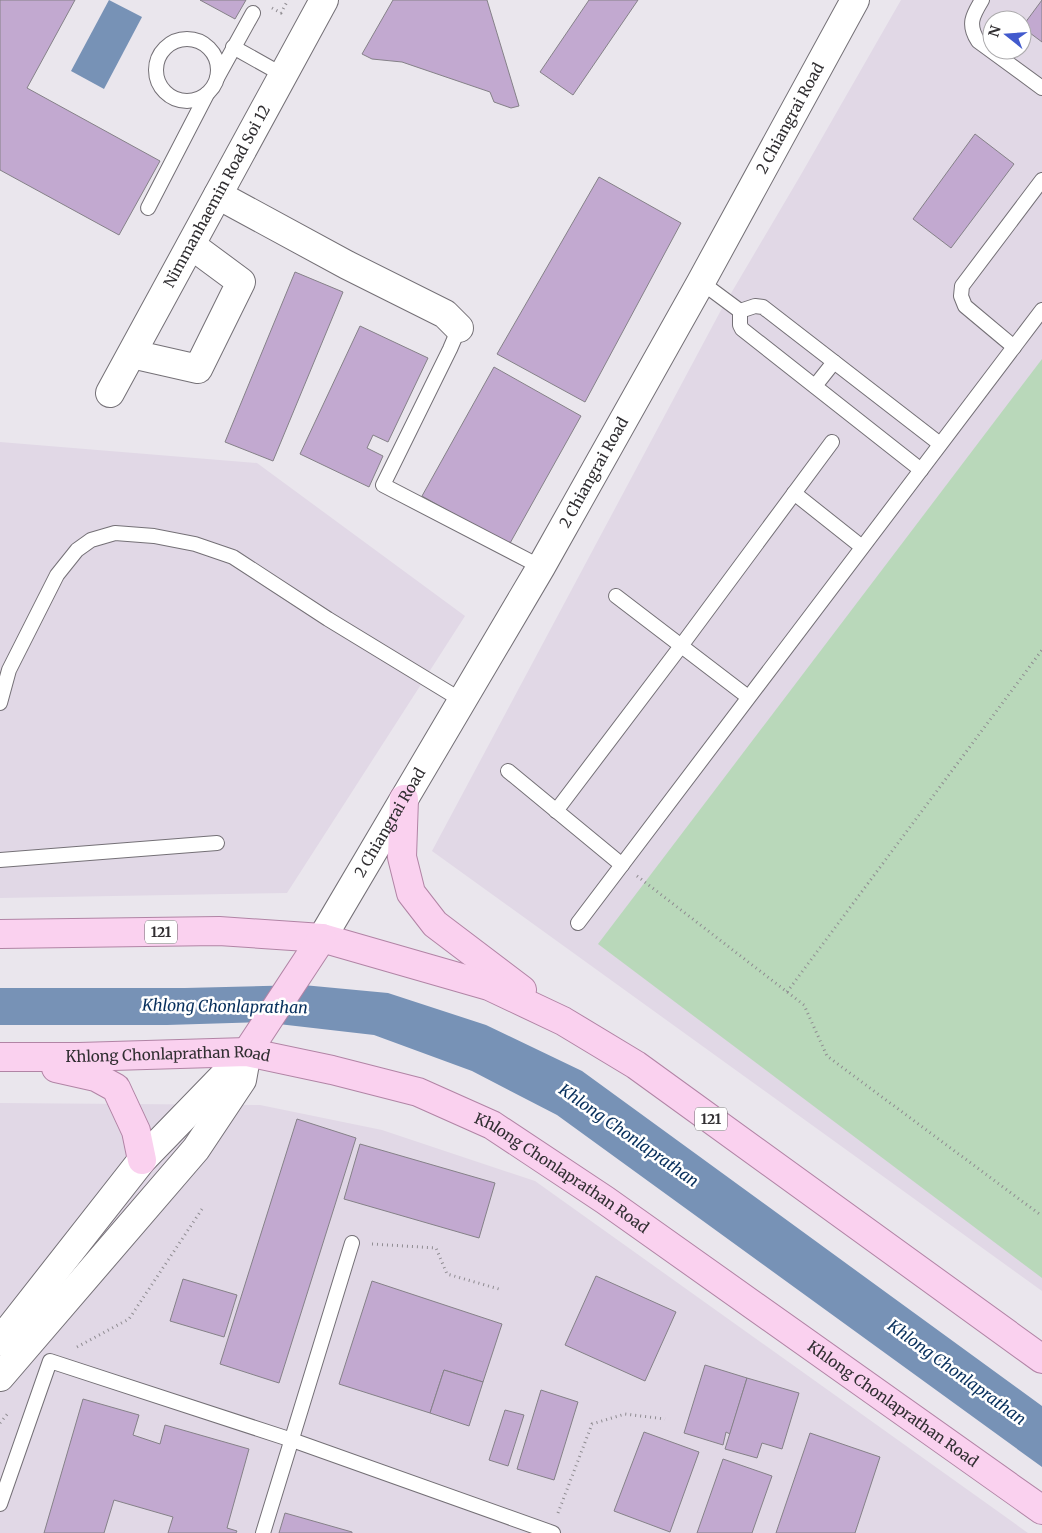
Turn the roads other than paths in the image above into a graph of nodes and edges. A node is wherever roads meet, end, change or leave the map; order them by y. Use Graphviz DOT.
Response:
graph roads {
  1 [pos="324,0"];
  2 [pos="855,0"];
  3 [pos="982,0"];
  4 [pos="252,13"];
  5 [pos="233,47"];
  6 [pos="283,75"];
  7 [pos="217,78"];
  8 [pos="1042,88"];
  9 [pos="207,94"];
  10 [pos="1042,180"];
  11 [pos="218,195"];
  12 [pos="148,208"];
  13 [pos="191,244"];
  14 [pos="701,282"];
  15 [pos="1042,310"];
  16 [pos="740,311"];
  17 [pos="458,328"];
  18 [pos="1014,347"];
  19 [pos="132,354"];
  20 [pos="834,362"];
  21 [pos="816,386"];
  22 [pos="110,393"];
  23 [pos="832,442"];
  24 [pos="940,444"];
  25 [pos="921,470"];
  26 [pos="794,493"];
  27 [pos="862,547"];
  28 [pos="541,567"];
  29 [pos="616,596"];
  30 [pos="682,646"];
  31 [pos="748,697"];
  32 [pos="461,700"];
  33 [pos="0,703"];
  34 [pos="508,771"];
  35 [pos="404,799"];
  36 [pos="556,811"];
  37 [pos="217,843"];
  38 [pos="0,860"];
  39 [pos="622,865"];
  40 [pos="578,923"];
  41 [pos="0,934"];
  42 [pos="322,938"];
  43 [pos="562,1021"];
  44 [pos="250,1047"];
  45 [pos="6,1057"];
  46 [pos="142,1160"];
  47 [pos="352,1242"];
  48 [pos="0,1341"];
  49 [pos="1042,1359"];
  50 [pos="0,1377"];
  51 [pos="292,1440"];
  52 [pos="0,1504"];
  53 [pos="1042,1510"];
  54 [pos="263,1533"];
  55 [pos="551,1533"];
  1 -- 6 [label="street, Nimmanhaemin Road Soi 12"];
  2 -- 14 [label="street, 2 Chiangrai Road"];
  3 -- 8 [label="lane"];
  4 -- 5 [label="lane"];
  5 -- 6 [label="lane"];
  5 -- 7 [label="lane"];
  6 -- 11 [label="street, Nimmanhaemin Road Soi 12"];
  7 -- 9 [label="lane"];
  7 -- 9 [label="lane"];
  9 -- 12 [label="lane"];
  10 -- 18 [label="lane"];
  11 -- 13 [label="street, Nimmanhaemin Road Soi 12"];
  11 -- 17 [label="street"];
  13 -- 19 [label="street, Nimmanhaemin Road Soi 12"];
  13 -- 19 [label="street"];
  14 -- 16 [label="lane"];
  14 -- 28 [label="street, 2 Chiangrai Road"];
  15 -- 18 [label="lane"];
  16 -- 20 [label="lane"];
  16 -- 21 [label="lane"];
  17 -- 28 [label="lane"];
  18 -- 24 [label="lane"];
  19 -- 22 [label="street, Nimmanhaemin Road Soi 12"];
  20 -- 21 [label="lane"];
  20 -- 24 [label="lane"];
  21 -- 25 [label="lane"];
  23 -- 26 [label="lane"];
  24 -- 25 [label="lane"];
  25 -- 27 [label="lane"];
  26 -- 27 [label="lane"];
  26 -- 30 [label="lane"];
  27 -- 31 [label="lane"];
  28 -- 32 [label="street, 2 Chiangrai Road"];
  29 -- 30 [label="lane"];
  30 -- 31 [label="lane"];
  30 -- 36 [label="lane"];
  31 -- 39 [label="lane"];
  32 -- 33 [label="lane"];
  32 -- 35 [label="street, 2 Chiangrai Road"];
  34 -- 36 [label="lane"];
  35 -- 42 [label="street, 2 Chiangrai Road"];
  35 -- 43 [label="main road"];
  36 -- 39 [label="lane"];
  37 -- 38 [label="lane"];
  39 -- 40 [label="lane"];
  41 -- 42 [label="main road, 121"];
  42 -- 43 [label="main road, 121"];
  42 -- 44 [label="main road"];
  43 -- 49 [label="main road, 121"];
  44 -- 45 [label="main road, Khlong Chonlaprathan Road"];
  44 -- 46 [label="street"];
  44 -- 50 [label="street"];
  44 -- 53 [label="main road, Khlong Chonlaprathan Road"];
  45 -- 46 [label="main road"];
  46 -- 48 [label="street"];
  47 -- 51 [label="lane"];
  51 -- 52 [label="lane"];
  51 -- 54 [label="lane"];
  51 -- 55 [label="lane"];
}
